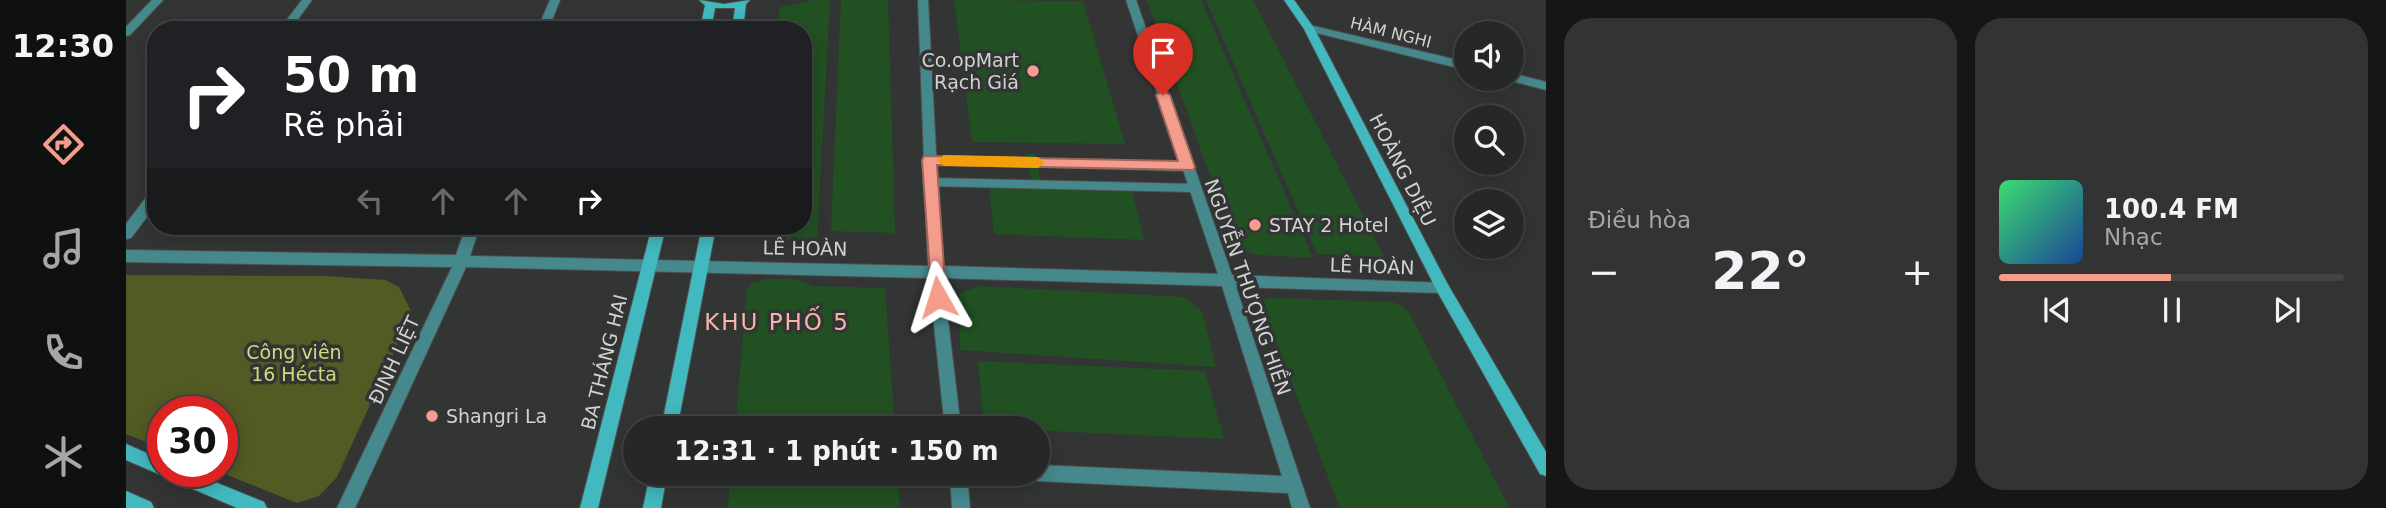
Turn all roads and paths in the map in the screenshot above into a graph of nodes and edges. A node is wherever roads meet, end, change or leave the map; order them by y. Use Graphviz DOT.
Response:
graph roads {
  1 [pos="158,0"];
  2 [pos="307,0"];
  3 [pos="555,0"];
  4 [pos="923,0"];
  5 [pos="1131,0"];
  6 [pos="1289,0"];
  7 [pos="707,2"];
  8 [pos="743,2"];
  9 [pos="291,21"];
  10 [pos="546,21"];
  11 [pos="706,21"];
  12 [pos="739,21"];
  13 [pos="1309,28"];
  14 [pos="126,33"];
  15 [pos="1454,63"];
  16 [pos="1524,81"];
  17 [pos="1546,86"];
  18 [pos="929,160"];
  19 [pos="1188,167"];
  20 [pos="929,182"];
  21 [pos="1194,188"];
  22 [pos="147,207"];
  23 [pos="126,234"];
  24 [pos="470,235"];
  25 [pos="657,235"];
  26 [pos="708,235"];
  27 [pos="126,257"];
  28 [pos="462,260"];
  29 [pos="650,264"];
  30 [pos="703,265"];
  31 [pos="935,270"];
  32 [pos="1227,281"];
  33 [pos="1442,287"];
  34 [pos="672,416"];
  35 [pos="952,416"];
  36 [pos="126,452"];
  37 [pos="147,461"];
  38 [pos="1546,468"];
  39 [pos="1050,474"];
  40 [pos="1294,485"];
  41 [pos="657,486"];
  42 [pos="959,486"];
  43 [pos="207,487"];
  44 [pos="126,500"];
  45 [pos="145,508"];
  46 [pos="258,508"];
  47 [pos="346,508"];
  48 [pos="589,508"];
  49 [pos="652,508"];
  50 [pos="961,508"];
  51 [pos="1301,508"];
  1 -- 14 [label="street"];
  2 -- 9 [label="street"];
  3 -- 10 [label="street"];
  4 -- 18 [label="street"];
  5 -- 19 [label="street, NGUYỄN THƯỢNG HIỀN"];
  6 -- 13 [label="street, HOÀNG DIỆU"];
  7 -- 8 [label="street"];
  7 -- 11 [label="street"];
  8 -- 12 [label="street"];
  13 -- 15 [label="street, HÀM NGHI"];
  13 -- 33 [label="street, HOÀNG DIỆU"];
  16 -- 17 [label="street"];
  18 -- 19 [label="lane"];
  18 -- 20 [label="street"];
  19 -- 21 [label="street, NGUYỄN THƯỢNG HIỀN"];
  20 -- 21 [label="lane"];
  20 -- 31 [label="street"];
  21 -- 32 [label="street, NGUYỄN THƯỢNG HIỀN"];
  22 -- 23 [label="street"];
  24 -- 28 [label="street, ĐINH LIỆT"];
  25 -- 29 [label="street, BA THÁNG HAI"];
  26 -- 30 [label="street"];
  27 -- 28 [label="street, LÊ HOÀN"];
  28 -- 29 [label="street, LÊ HOÀN"];
  28 -- 47 [label="street, ĐINH LIỆT"];
  29 -- 30 [label="street, LÊ HOÀN"];
  29 -- 48 [label="street, BA THÁNG HAI"];
  30 -- 31 [label="street, LÊ HOÀN"];
  30 -- 34 [label="street"];
  31 -- 32 [label="street, LÊ HOÀN"];
  31 -- 35 [label="street"];
  32 -- 33 [label="street, LÊ HOÀN"];
  32 -- 40 [label="street, NGUYỄN THƯỢNG HIỀN"];
  33 -- 38 [label="street, HOÀNG DIỆU"];
  36 -- 37 [label="street"];
  39 -- 40 [label="street"];
  40 -- 51 [label="street, NGUYỄN THƯỢNG HIỀN"];
  41 -- 49 [label="street"];
  42 -- 50 [label="street"];
  43 -- 46 [label="street"];
  44 -- 45 [label="street"];
}
